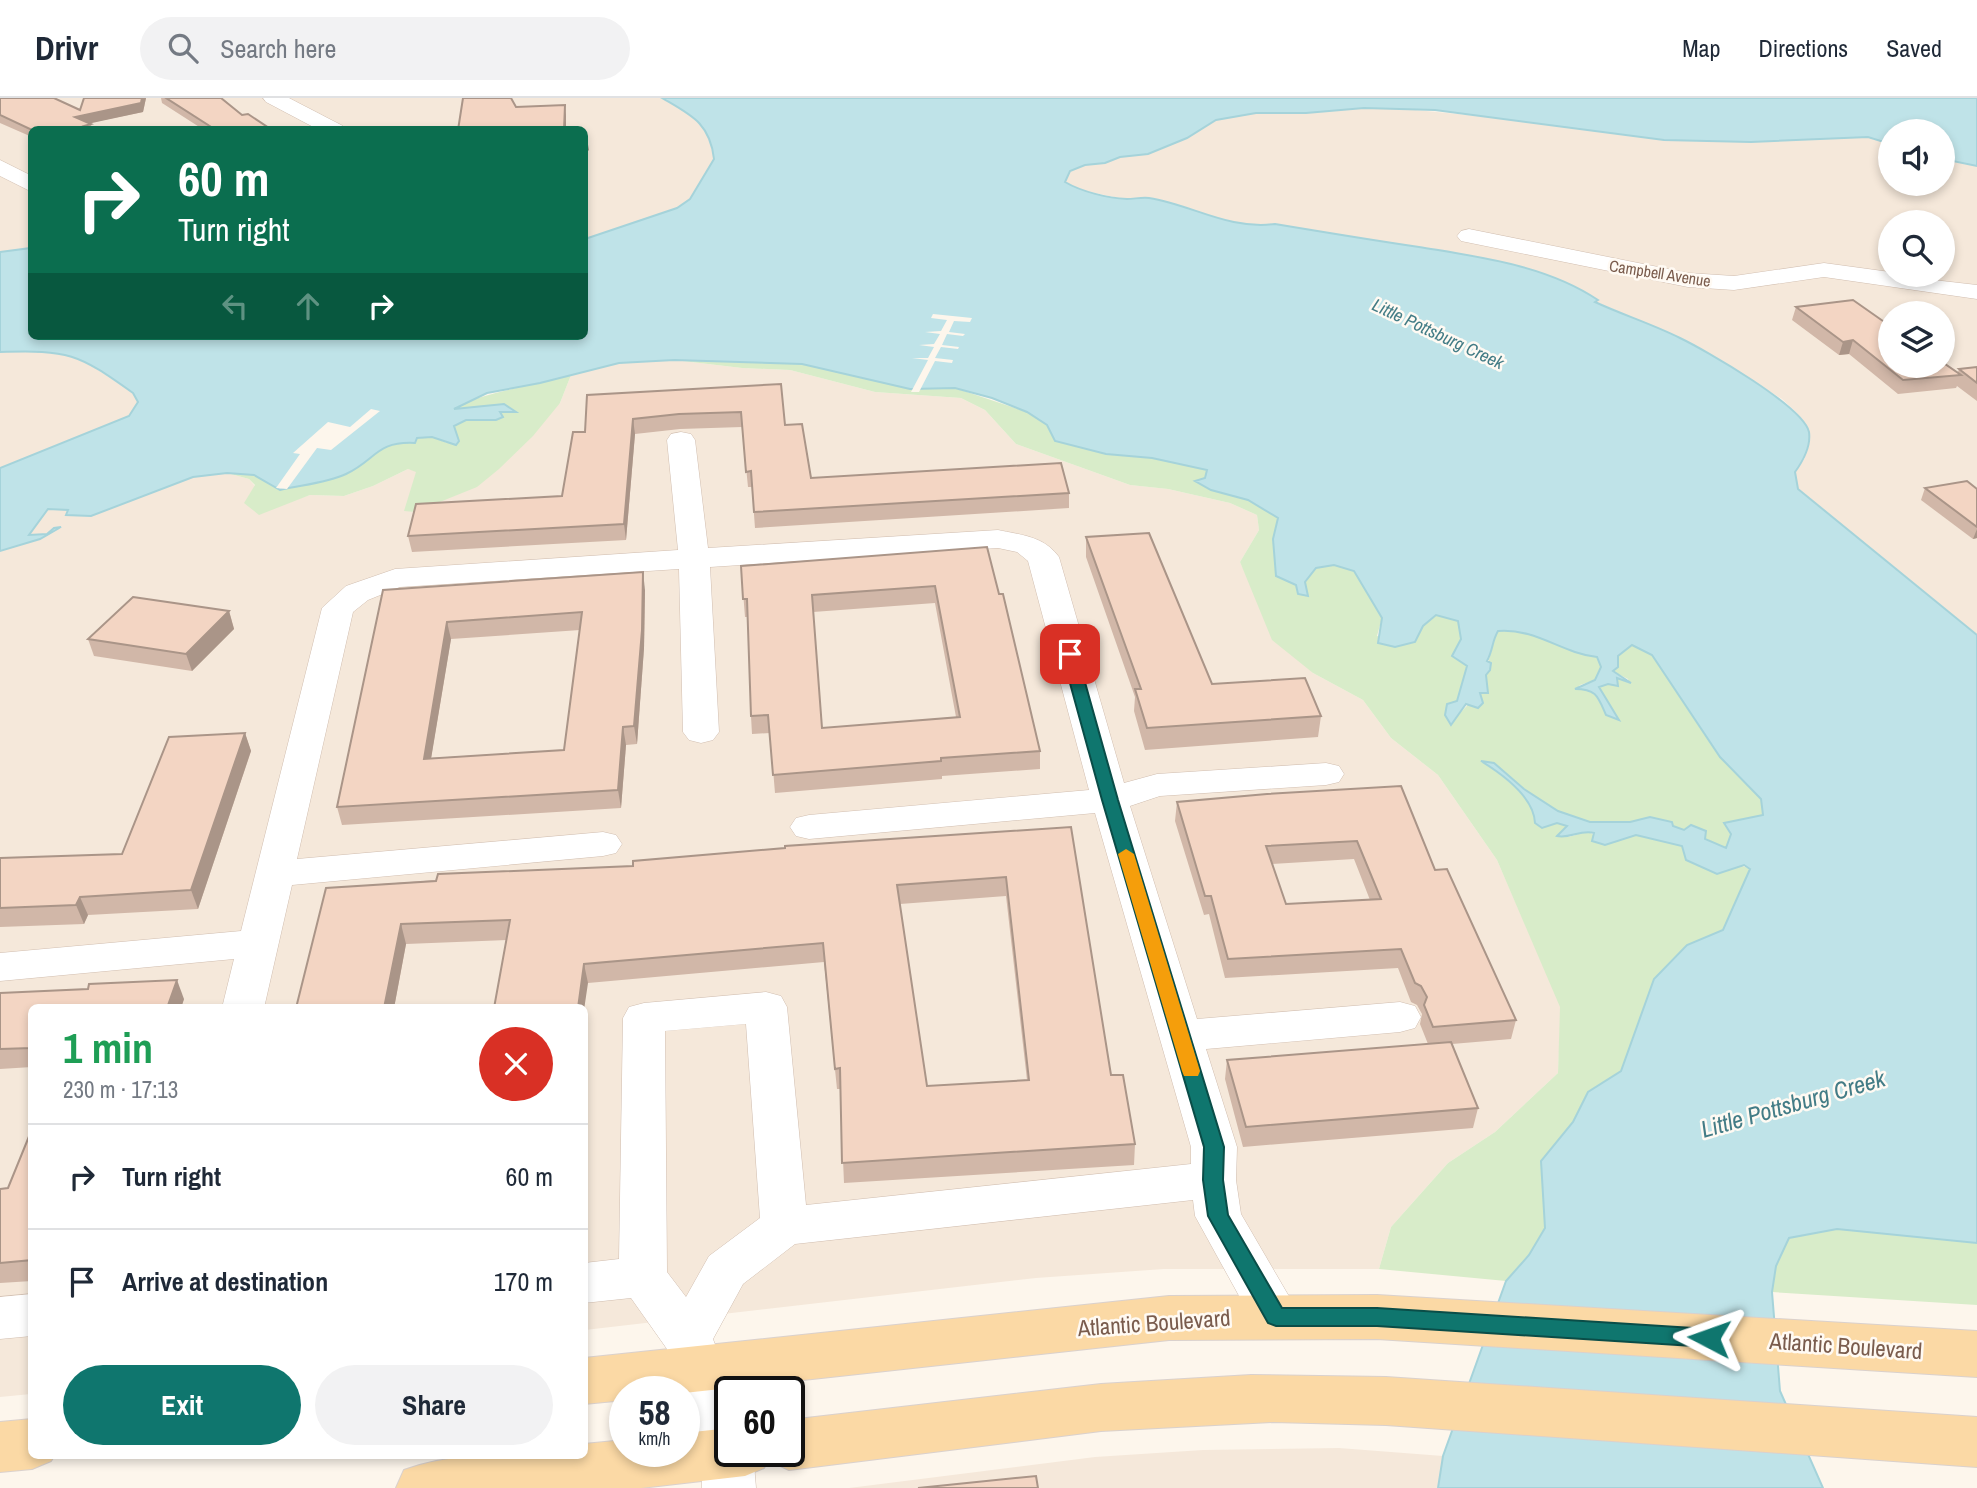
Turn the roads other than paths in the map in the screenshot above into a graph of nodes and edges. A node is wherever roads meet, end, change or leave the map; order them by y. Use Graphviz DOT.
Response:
graph roads {
  1 [pos="272,98"];
  2 [pos="328,126"];
  3 [pos="0,167"];
  4 [pos="28,183"];
  5 [pos="1469,236"];
  6 [pos="1977,292"];
  7 [pos="681,440"];
  8 [pos="694,559"];
  9 [pos="701,732"];
  10 [pos="1326,774"];
  11 [pos="1110,800"];
  12 [pos="809,827"];
  13 [pos="603,844"];
  14 [pos="276,874"];
  15 [pos="259,943"];
  16 [pos="0,967"];
  17 [pos="244,1004"];
  18 [pos="1400,1017"];
  19 [pos="1181,1036"];
  20 [pos="1213,1180"];
  21 [pos="784,1226"];
  22 [pos="643,1277"];
  23 [pos="588,1283"];
  24 [pos="28,1315"];
  25 [pos="1276,1317"];
  26 [pos="0,1318"];
  27 [pos="694,1353"];
  28 [pos="1977,1354"];
  29 [pos="588,1380"];
  30 [pos="714,1408"];
  31 [pos="1977,1442"];
  32 [pos="805,1443"];
  33 [pos="28,1444"];
  34 [pos="0,1447"];
  35 [pos="714,1466"];
  36 [pos="424,1488"];
  1 -- 2 [label="street"];
  3 -- 4 [label="street"];
  5 -- 6 [label="street, Campbell Avenue"];
  7 -- 8 [label="street"];
  8 -- 9 [label="street"];
  8 -- 11 [label="street"];
  8 -- 14 [label="street"];
  10 -- 11 [label="street"];
  11 -- 12 [label="street"];
  11 -- 19 [label="street"];
  13 -- 14 [label="street"];
  14 -- 15 [label="street"];
  15 -- 16 [label="street"];
  15 -- 17 [label="street"];
  18 -- 19 [label="street"];
  19 -- 20 [label="street"];
  20 -- 21 [label="street"];
  20 -- 25 [label="street"];
  21 -- 22 [label="street"];
  21 -- 27 [label="street"];
  22 -- 23 [label="street"];
  22 -- 27 [label="street"];
  24 -- 26 [label="street"];
  25 -- 27 [label="main road, Atlantic Boulevard"];
  25 -- 28 [label="main road, Atlantic Boulevard"];
  27 -- 29 [label="main road, Atlantic Boulevard"];
  27 -- 30 [label="street"];
  31 -- 32 [label="main road"];
  33 -- 34 [label="main road"];
  35 -- 36 [label="main road"];
}
